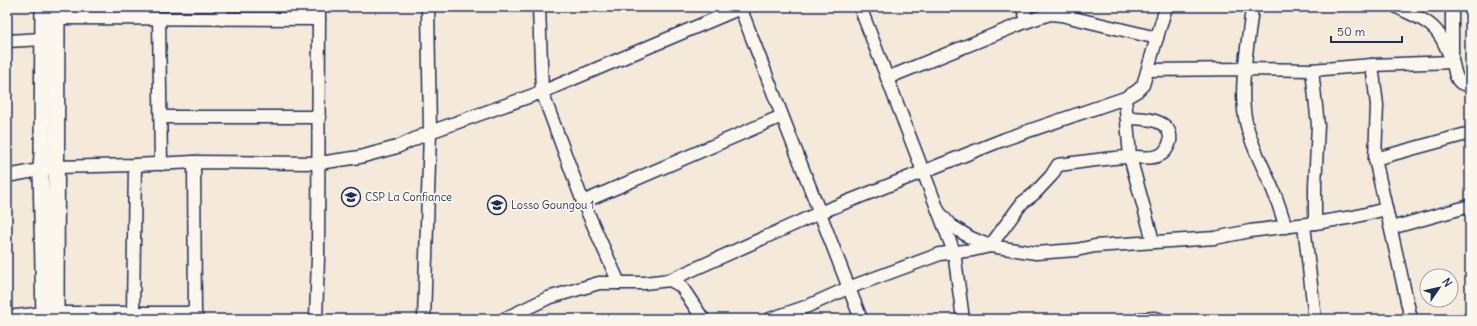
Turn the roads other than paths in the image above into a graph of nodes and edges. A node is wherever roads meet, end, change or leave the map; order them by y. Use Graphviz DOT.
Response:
graph roads {
  1 [pos="43,7"];
  2 [pos="319,7"];
  3 [pos="428,7"];
  4 [pos="539,7"];
  5 [pos="741,7"];
  6 [pos="860,7"];
  7 [pos="1022,7"];
  8 [pos="1166,7"];
  9 [pos="1252,7"];
  10 [pos="1397,7"];
  11 [pos="1452,7"];
  12 [pos="57,13"];
  13 [pos="222,13"];
  14 [pos="159,19"];
  15 [pos="319,20"];
  16 [pos="1028,21"];
  17 [pos="1157,38"];
  18 [pos="43,39"];
  19 [pos="7,41"];
  20 [pos="1452,62"];
  21 [pos="1372,65"];
  22 [pos="1245,69"];
  23 [pos="1148,70"];
  24 [pos="1312,70"];
  25 [pos="887,78"];
  26 [pos="1470,84"];
  27 [pos="542,92"];
  28 [pos="1125,98"];
  29 [pos="782,116"];
  30 [pos="160,117"];
  31 [pos="319,117"];
  32 [pos="1127,118"];
  33 [pos="430,132"];
  34 [pos="1470,133"];
  35 [pos="1130,157"];
  36 [pos="1375,159"];
  37 [pos="194,162"];
  38 [pos="319,163"];
  39 [pos="161,164"];
  40 [pos="135,165"];
  41 [pos="56,167"];
  42 [pos="41,169"];
  43 [pos="923,172"];
  44 [pos="7,176"];
  45 [pos="583,202"];
  46 [pos="1470,206"];
  47 [pos="1386,209"];
  48 [pos="939,212"];
  49 [pos="819,213"];
  50 [pos="1310,224"];
  51 [pos="1286,227"];
  52 [pos="1391,228"];
  53 [pos="1153,241"];
  54 [pos="990,246"];
  55 [pos="954,252"];
  56 [pos="670,280"];
  57 [pos="619,283"];
  58 [pos="848,288"];
  59 [pos="133,313"];
  60 [pos="7,316"];
  61 [pos="50,316"];
  62 [pos="196,316"];
  63 [pos="316,319"];
  64 [pos="424,319"];
  65 [pos="504,319"];
  66 [pos="703,319"];
  67 [pos="770,319"];
  68 [pos="860,319"];
  69 [pos="963,319"];
  70 [pos="1140,319"];
  71 [pos="1159,319"];
  72 [pos="1315,319"];
  73 [pos="1411,319"];
  1 -- 18 [label="main road"];
  2 -- 15 [label="street"];
  3 -- 33 [label="street"];
  4 -- 27 [label="street"];
  5 -- 27 [label="street"];
  5 -- 29 [label="street"];
  6 -- 25 [label="street"];
  7 -- 16 [label="street"];
  8 -- 17 [label="street"];
  9 -- 22 [label="street"];
  10 -- 20 [label="street"];
  11 -- 20 [label="street"];
  12 -- 14 [label="street"];
  12 -- 41 [label="main road"];
  13 -- 14 [label="street"];
  13 -- 15 [label="street"];
  14 -- 30 [label="street"];
  15 -- 31 [label="street"];
  16 -- 17 [label="street"];
  16 -- 25 [label="street"];
  17 -- 23 [label="street"];
  18 -- 19 [label="street"];
  18 -- 42 [label="main road"];
  20 -- 21 [label="street"];
  20 -- 26 [label="street"];
  21 -- 24 [label="street"];
  21 -- 36 [label="street"];
  22 -- 23 [label="street"];
  22 -- 24 [label="street"];
  22 -- 51 [label="street"];
  23 -- 28 [label="street"];
  24 -- 50 [label="street"];
  25 -- 43 [label="street"];
  27 -- 33 [label="street"];
  27 -- 45 [label="street"];
  28 -- 32 [label="street"];
  28 -- 43 [label="street"];
  29 -- 45 [label="street"];
  29 -- 49 [label="street"];
  30 -- 31 [label="street"];
  30 -- 39 [label="street"];
  31 -- 38 [label="street"];
  32 -- 35 [label="street"];
  32 -- 35 [label="street"];
  33 -- 38 [label="street"];
  33 -- 64 [label="street"];
  34 -- 36 [label="street"];
  35 -- 53 [label="street"];
  35 -- 54 [label="street"];
  36 -- 47 [label="street"];
  37 -- 38 [label="street"];
  37 -- 39 [label="street"];
  37 -- 62 [label="street"];
  38 -- 63 [label="street"];
  39 -- 40 [label="street"];
  40 -- 41 [label="street"];
  40 -- 59 [label="street"];
  41 -- 42 [label="street"];
  41 -- 61 [label="main road"];
  42 -- 44 [label="street"];
  42 -- 61 [label="main road"];
  43 -- 48 [label="street"];
  43 -- 49 [label="street"];
  45 -- 57 [label="street"];
  46 -- 52 [label="street"];
  47 -- 50 [label="street"];
  47 -- 52 [label="street"];
  48 -- 54 [label="street"];
  48 -- 55 [label="street"];
  49 -- 56 [label="street"];
  49 -- 58 [label="street"];
  50 -- 51 [label="street"];
  50 -- 72 [label="street"];
  51 -- 53 [label="street"];
  52 -- 73 [label="street"];
  53 -- 54 [label="street"];
  54 -- 55 [label="street"];
  55 -- 58 [label="street"];
  55 -- 69 [label="street"];
  56 -- 57 [label="street"];
  56 -- 66 [label="street"];
  57 -- 65 [label="street"];
  58 -- 67 [label="street"];
  58 -- 68 [label="street"];
  59 -- 61 [label="street"];
  59 -- 62 [label="street"];
  60 -- 61 [label="street"];
  70 -- 71 [label="street"];
}
